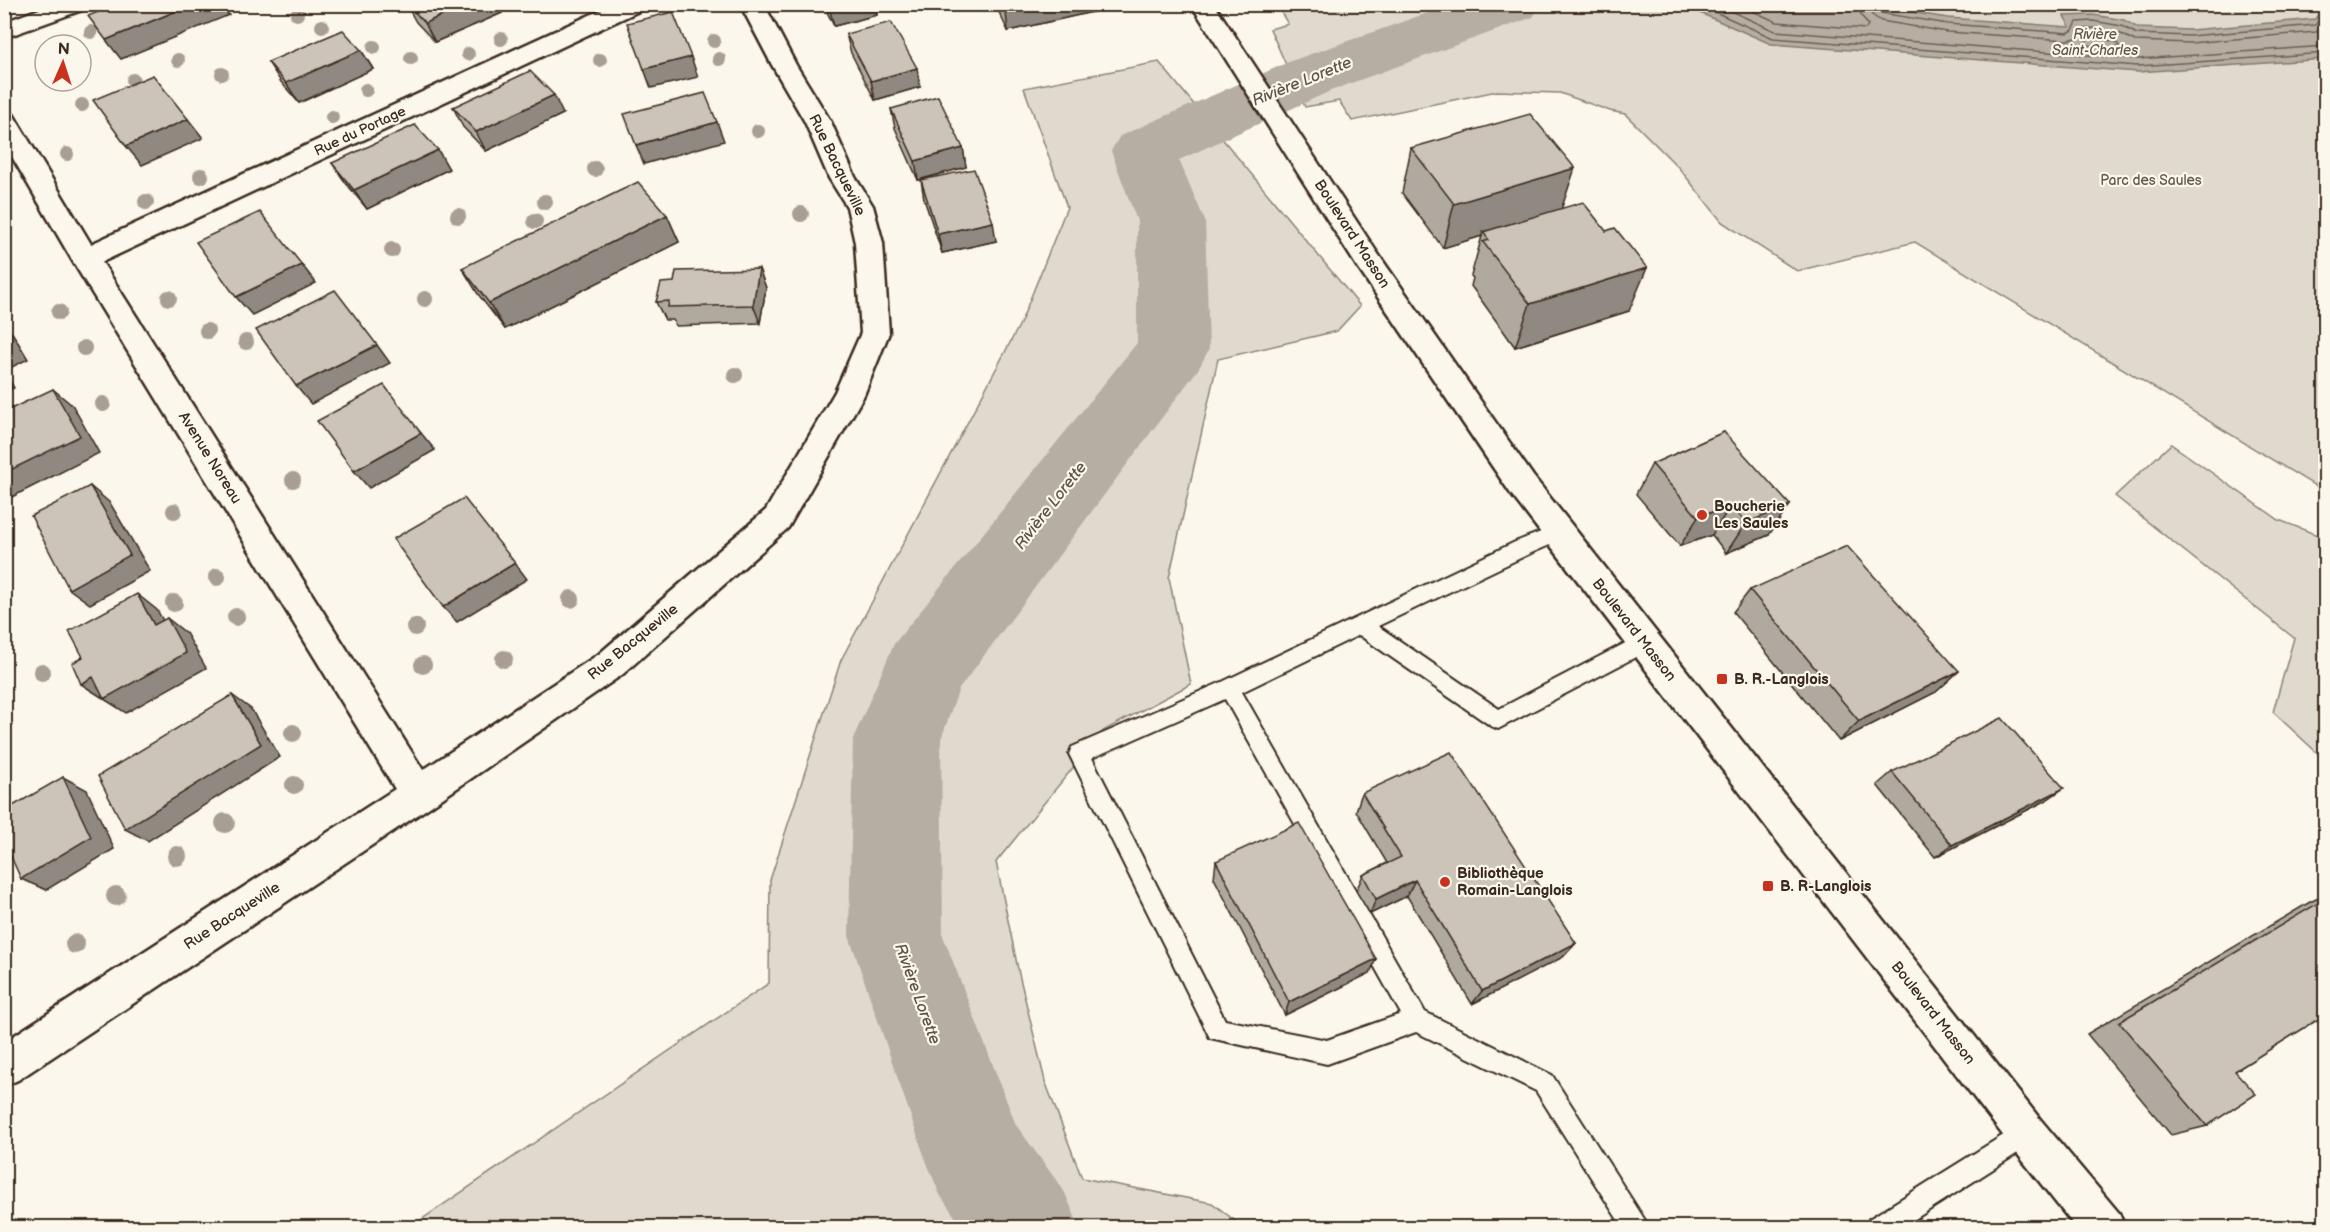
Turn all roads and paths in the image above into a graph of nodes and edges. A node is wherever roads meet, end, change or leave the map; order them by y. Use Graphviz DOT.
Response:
graph roads {
  1 [pos="76,4"];
  2 [pos="635,4"];
  3 [pos="752,4"];
  4 [pos="1202,4"];
  5 [pos="4,32"];
  6 [pos="4,120"];
  7 [pos="85,258"];
  8 [pos="1559,533"];
  9 [pos="1360,624"];
  10 [pos="1644,643"];
  11 [pos="1229,688"];
  12 [pos="418,794"];
  13 [pos="1417,1020"];
  14 [pos="4,1066"];
  15 [pos="2026,1133"];
  16 [pos="1638,1227"];
  17 [pos="1878,1227"];
  18 [pos="2104,1227"];
  1 -- 5 [label="street"];
  2 -- 7 [label="street, Rue du Portage"];
  3 -- 12 [label="street, Rue Bacqueville"];
  4 -- 8 [label="street, Boulevard Masson"];
  6 -- 7 [label="street, Avenue Noreau"];
  7 -- 12 [label="street, Avenue Noreau"];
  8 -- 9 [label="lane"];
  8 -- 10 [label="street, Boulevard Masson"];
  9 -- 10 [label="lane"];
  9 -- 11 [label="lane"];
  10 -- 15 [label="street, Boulevard Masson"];
  11 -- 13 [label="lane"];
  11 -- 13 [label="lane"];
  12 -- 14 [label="street, Rue Bacqueville"];
  13 -- 16 [label="lane"];
  15 -- 17 [label="lane"];
  15 -- 18 [label="street, Boulevard Masson"];
}
